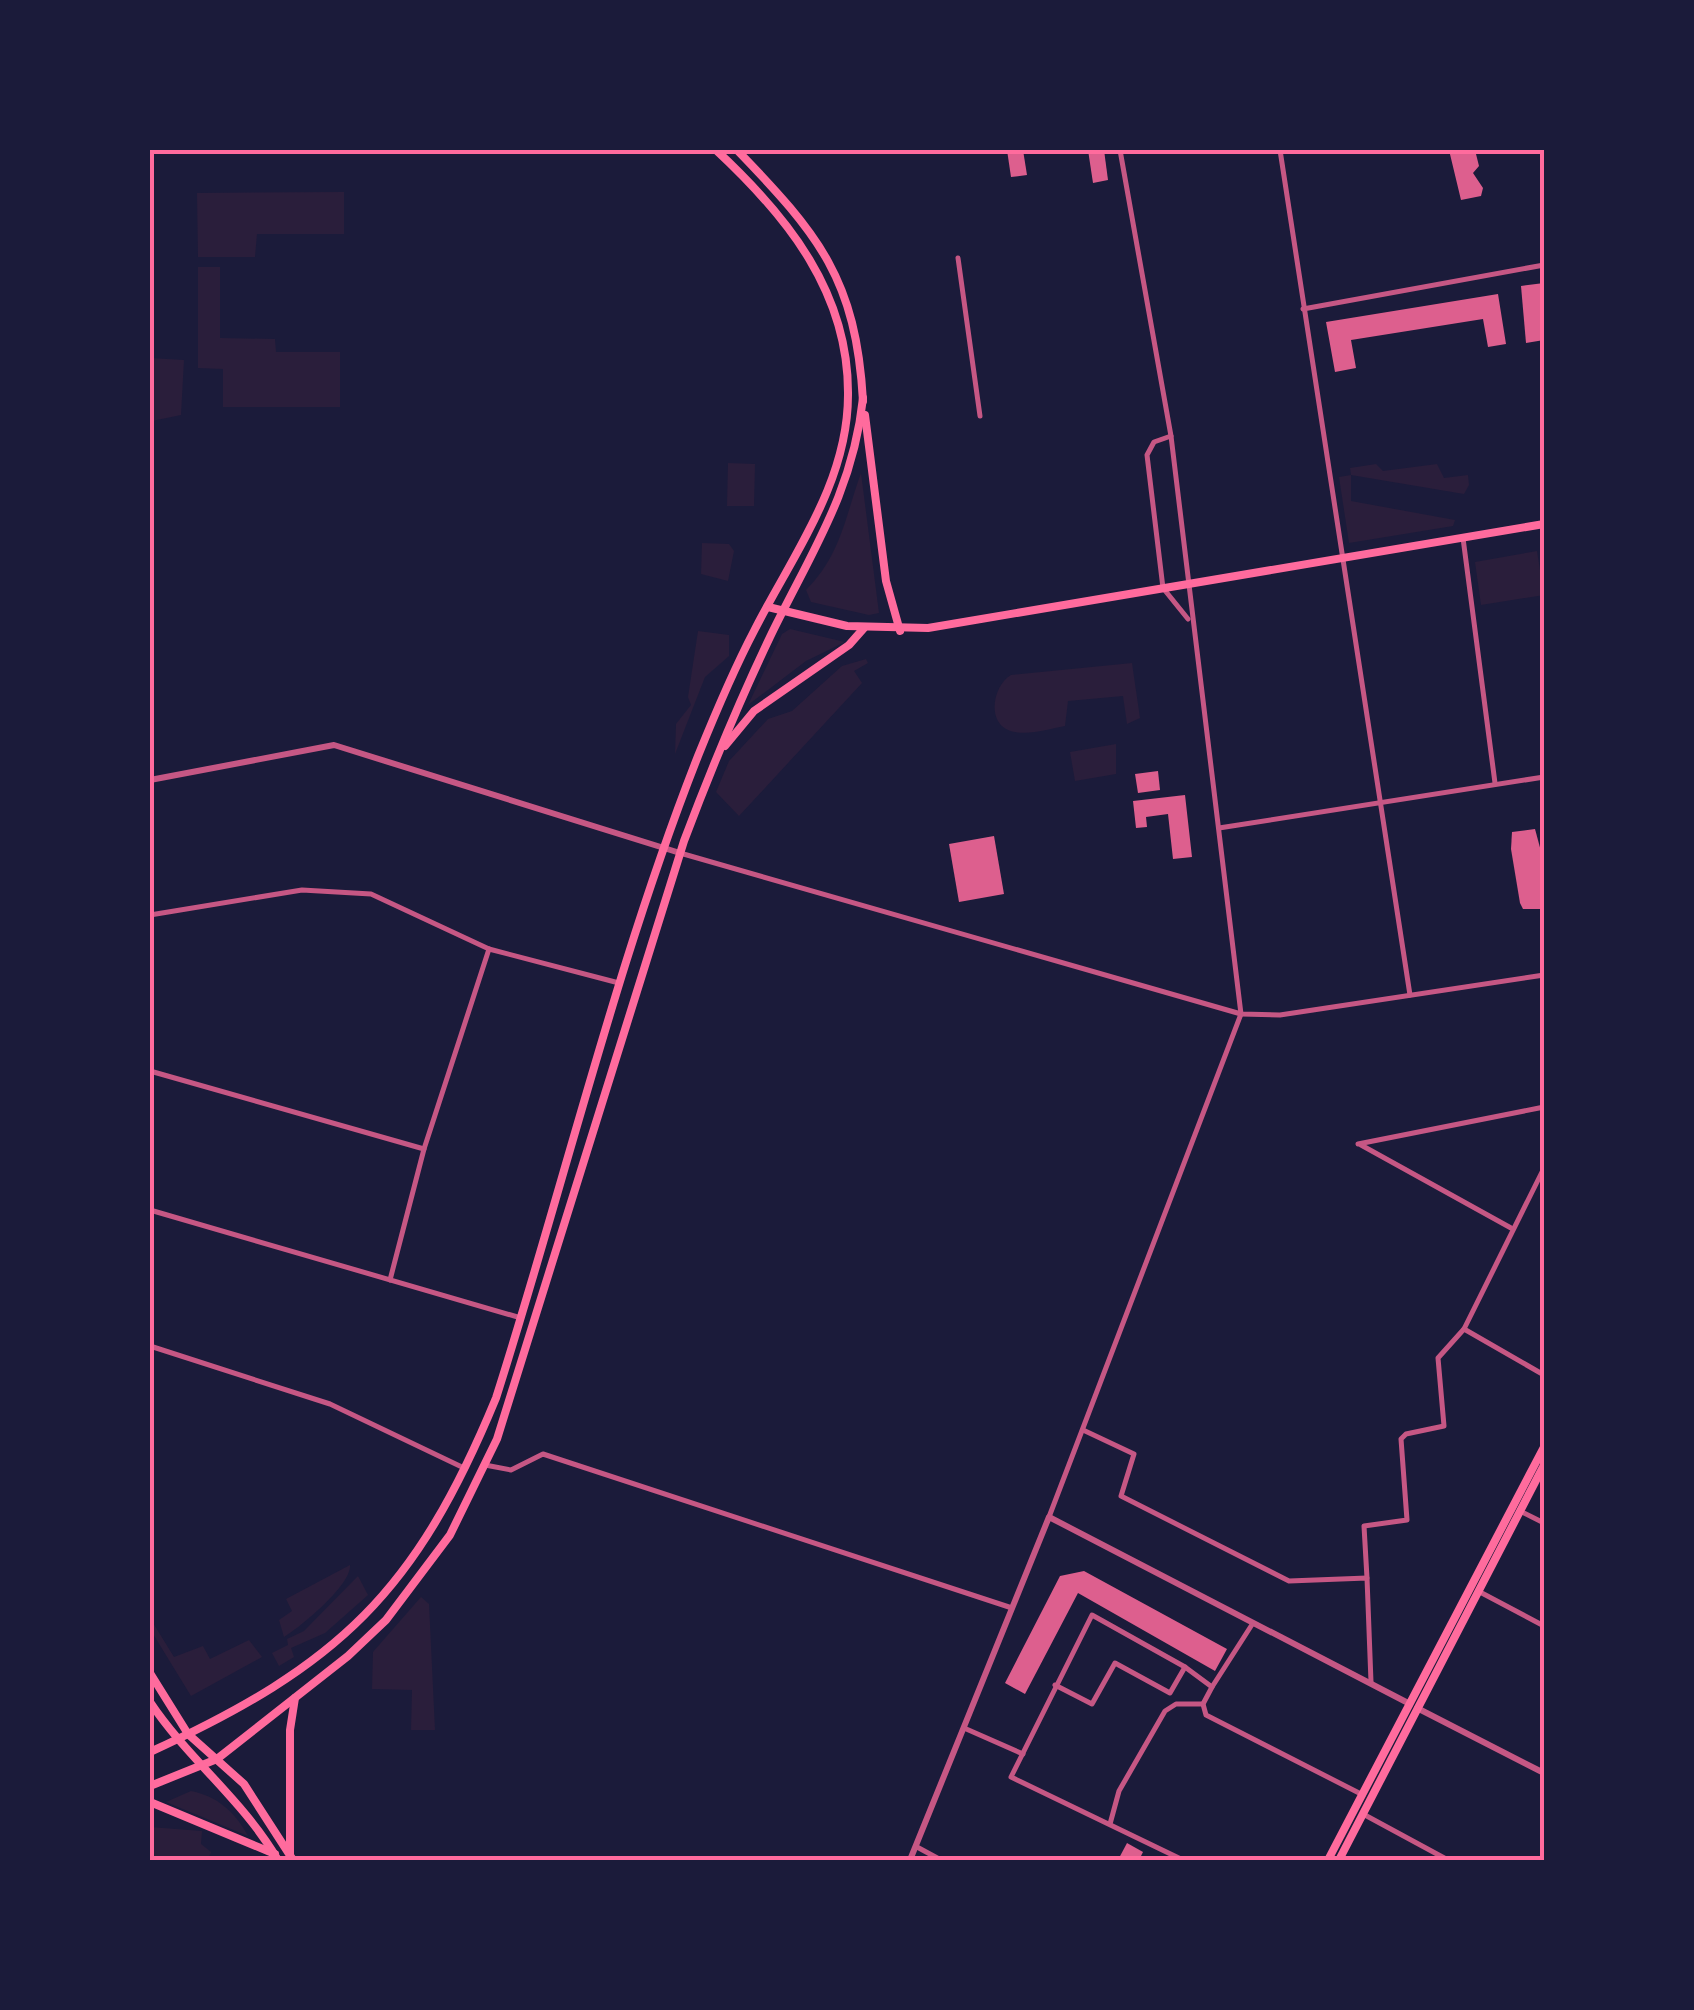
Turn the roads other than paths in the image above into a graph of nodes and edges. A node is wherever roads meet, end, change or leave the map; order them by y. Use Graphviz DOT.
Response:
graph roads {
  1 [pos="716,150"];
  2 [pos="737,150"];
  3 [pos="1120,150"];
  4 [pos="1280,150"];
  5 [pos="759,173"];
  6 [pos="750,183"];
  7 [pos="958,258"];
  8 [pos="1544,265"];
  9 [pos="1303,308"];
  10 [pos="863,398"];
  11 [pos="980,416"];
  12 [pos="1171,436"];
  13 [pos="1544,524"];
  14 [pos="1464,538"];
  15 [pos="1342,558"];
  16 [pos="1190,583"];
  17 [pos="1164,588"];
  18 [pos="768,607"];
  19 [pos="784,610"];
  20 [pos="1190,621"];
  21 [pos="864,628"];
  22 [pos="900,631"];
  23 [pos="716,757"];
  24 [pos="1544,777"];
  25 [pos="150,780"];
  26 [pos="1495,784"];
  27 [pos="1381,801"];
  28 [pos="1218,828"];
  29 [pos="664,849"];
  30 [pos="680,854"];
  31 [pos="150,915"];
  32 [pos="489,949"];
  33 [pos="1544,975"];
  34 [pos="622,984"];
  35 [pos="1410,995"];
  36 [pos="1242,1014"];
  37 [pos="150,1071"];
  38 [pos="1544,1107"];
  39 [pos="424,1148"];
  40 [pos="1544,1168"];
  41 [pos="150,1210"];
  42 [pos="1512,1228"];
  43 [pos="390,1280"];
  44 [pos="521,1318"];
  45 [pos="1464,1329"];
  46 [pos="150,1346"];
  47 [pos="1544,1375"];
  48 [pos="1082,1430"];
  49 [pos="1544,1447"];
  50 [pos="485,1465"];
  51 [pos="1544,1465"];
  52 [pos="466,1469"];
  53 [pos="1520,1511"];
  54 [pos="1049,1518"];
  55 [pos="1544,1523"];
  56 [pos="1367,1578"];
  57 [pos="1478,1591"];
  58 [pos="1012,1608"];
  59 [pos="1253,1623"];
  60 [pos="1544,1626"];
  61 [pos="1185,1667"];
  62 [pos="150,1674"];
  63 [pos="1371,1682"];
  64 [pos="1055,1685"];
  65 [pos="1212,1687"];
  66 [pos="295,1698"];
  67 [pos="150,1702"];
  68 [pos="1203,1704"];
  69 [pos="1414,1706"];
  70 [pos="964,1728"];
  71 [pos="188,1734"];
  72 [pos="176,1740"];
  73 [pos="150,1752"];
  74 [pos="1022,1754"];
  75 [pos="217,1759"];
  76 [pos="204,1764"];
  77 [pos="1544,1773"];
  78 [pos="150,1786"];
  79 [pos="1362,1795"];
  80 [pos="150,1802"];
  81 [pos="1363,1814"];
  82 [pos="1110,1824"];
  83 [pos="917,1847"];
  84 [pos="276,1857"];
  85 [pos="292,1857"];
  86 [pos="910,1860"];
  87 [pos="941,1860"];
  88 [pos="1183,1860"];
  89 [pos="1328,1860"];
  90 [pos="1338,1860"];
  91 [pos="1448,1860"];
  1 -- 6 [label="main road"];
  2 -- 5 [label="main road"];
  3 -- 12 [label="street"];
  4 -- 9 [label="street"];
  5 -- 6 [label="street"];
  5 -- 10 [label="main road"];
  6 -- 18 [label="main road"];
  7 -- 11 [label="street"];
  8 -- 9 [label="street"];
  9 -- 15 [label="street"];
  10 -- 19 [label="main road"];
  10 -- 22 [label="main road"];
  12 -- 16 [label="street"];
  12 -- 17 [label="street"];
  13 -- 14 [label="main road"];
  14 -- 15 [label="main road"];
  14 -- 26 [label="street"];
  15 -- 16 [label="main road"];
  15 -- 27 [label="street"];
  16 -- 17 [label="main road"];
  16 -- 20 [label="street"];
  17 -- 20 [label="street"];
  17 -- 22 [label="main road"];
  18 -- 19 [label="main road"];
  18 -- 29 [label="main road"];
  19 -- 21 [label="main road"];
  19 -- 23 [label="main road"];
  20 -- 28 [label="street"];
  21 -- 22 [label="main road"];
  21 -- 23 [label="main road"];
  23 -- 30 [label="main road"];
  24 -- 26 [label="street"];
  25 -- 29 [label="street"];
  26 -- 27 [label="street"];
  27 -- 28 [label="street"];
  27 -- 35 [label="street"];
  28 -- 36 [label="street"];
  29 -- 30 [label="street"];
  29 -- 34 [label="main road"];
  30 -- 36 [label="street"];
  30 -- 50 [label="main road"];
  31 -- 32 [label="street"];
  32 -- 34 [label="street"];
  32 -- 39 [label="street"];
  33 -- 35 [label="street"];
  34 -- 44 [label="main road"];
  35 -- 36 [label="street"];
  36 -- 48 [label="street"];
  37 -- 39 [label="street"];
  38 -- 42 [label="street"];
  39 -- 43 [label="street"];
  40 -- 42 [label="street"];
  41 -- 43 [label="street"];
  42 -- 45 [label="street"];
  43 -- 44 [label="street"];
  44 -- 52 [label="main road"];
  45 -- 47 [label="street"];
  45 -- 56 [label="street"];
  46 -- 52 [label="street"];
  48 -- 54 [label="street"];
  48 -- 56 [label="street"];
  49 -- 69 [label="main road"];
  50 -- 58 [label="street"];
  50 -- 66 [label="main road"];
  51 -- 53 [label="main road"];
  52 -- 71 [label="main road"];
  53 -- 55 [label="street"];
  53 -- 57 [label="main road"];
  54 -- 58 [label="street"];
  54 -- 59 [label="street"];
  56 -- 63 [label="street"];
  57 -- 60 [label="street"];
  57 -- 69 [label="main road"];
  58 -- 70 [label="street"];
  59 -- 63 [label="street"];
  59 -- 65 [label="street"];
  61 -- 64 [label="street"];
  61 -- 64 [label="street"];
  61 -- 65 [label="street"];
  62 -- 71 [label="main road"];
  63 -- 69 [label="street"];
  64 -- 74 [label="street"];
  65 -- 68 [label="street"];
  66 -- 75 [label="main road"];
  66 -- 85 [label="main road"];
  67 -- 72 [label="main road"];
  68 -- 79 [label="street"];
  68 -- 82 [label="street"];
  69 -- 77 [label="street"];
  69 -- 79 [label="main road"];
  69 -- 81 [label="main road"];
  70 -- 74 [label="street"];
  70 -- 83 [label="street"];
  71 -- 72 [label="main road"];
  71 -- 75 [label="main road"];
  72 -- 73 [label="main road"];
  72 -- 76 [label="main road"];
  74 -- 82 [label="street"];
  75 -- 76 [label="main road"];
  75 -- 85 [label="main road"];
  76 -- 78 [label="main road"];
  76 -- 84 [label="main road"];
  79 -- 89 [label="main road"];
  80 -- 84 [label="main road"];
  81 -- 90 [label="main road"];
  81 -- 91 [label="street"];
  82 -- 88 [label="street"];
  83 -- 86 [label="street"];
  83 -- 87 [label="street"];
}
